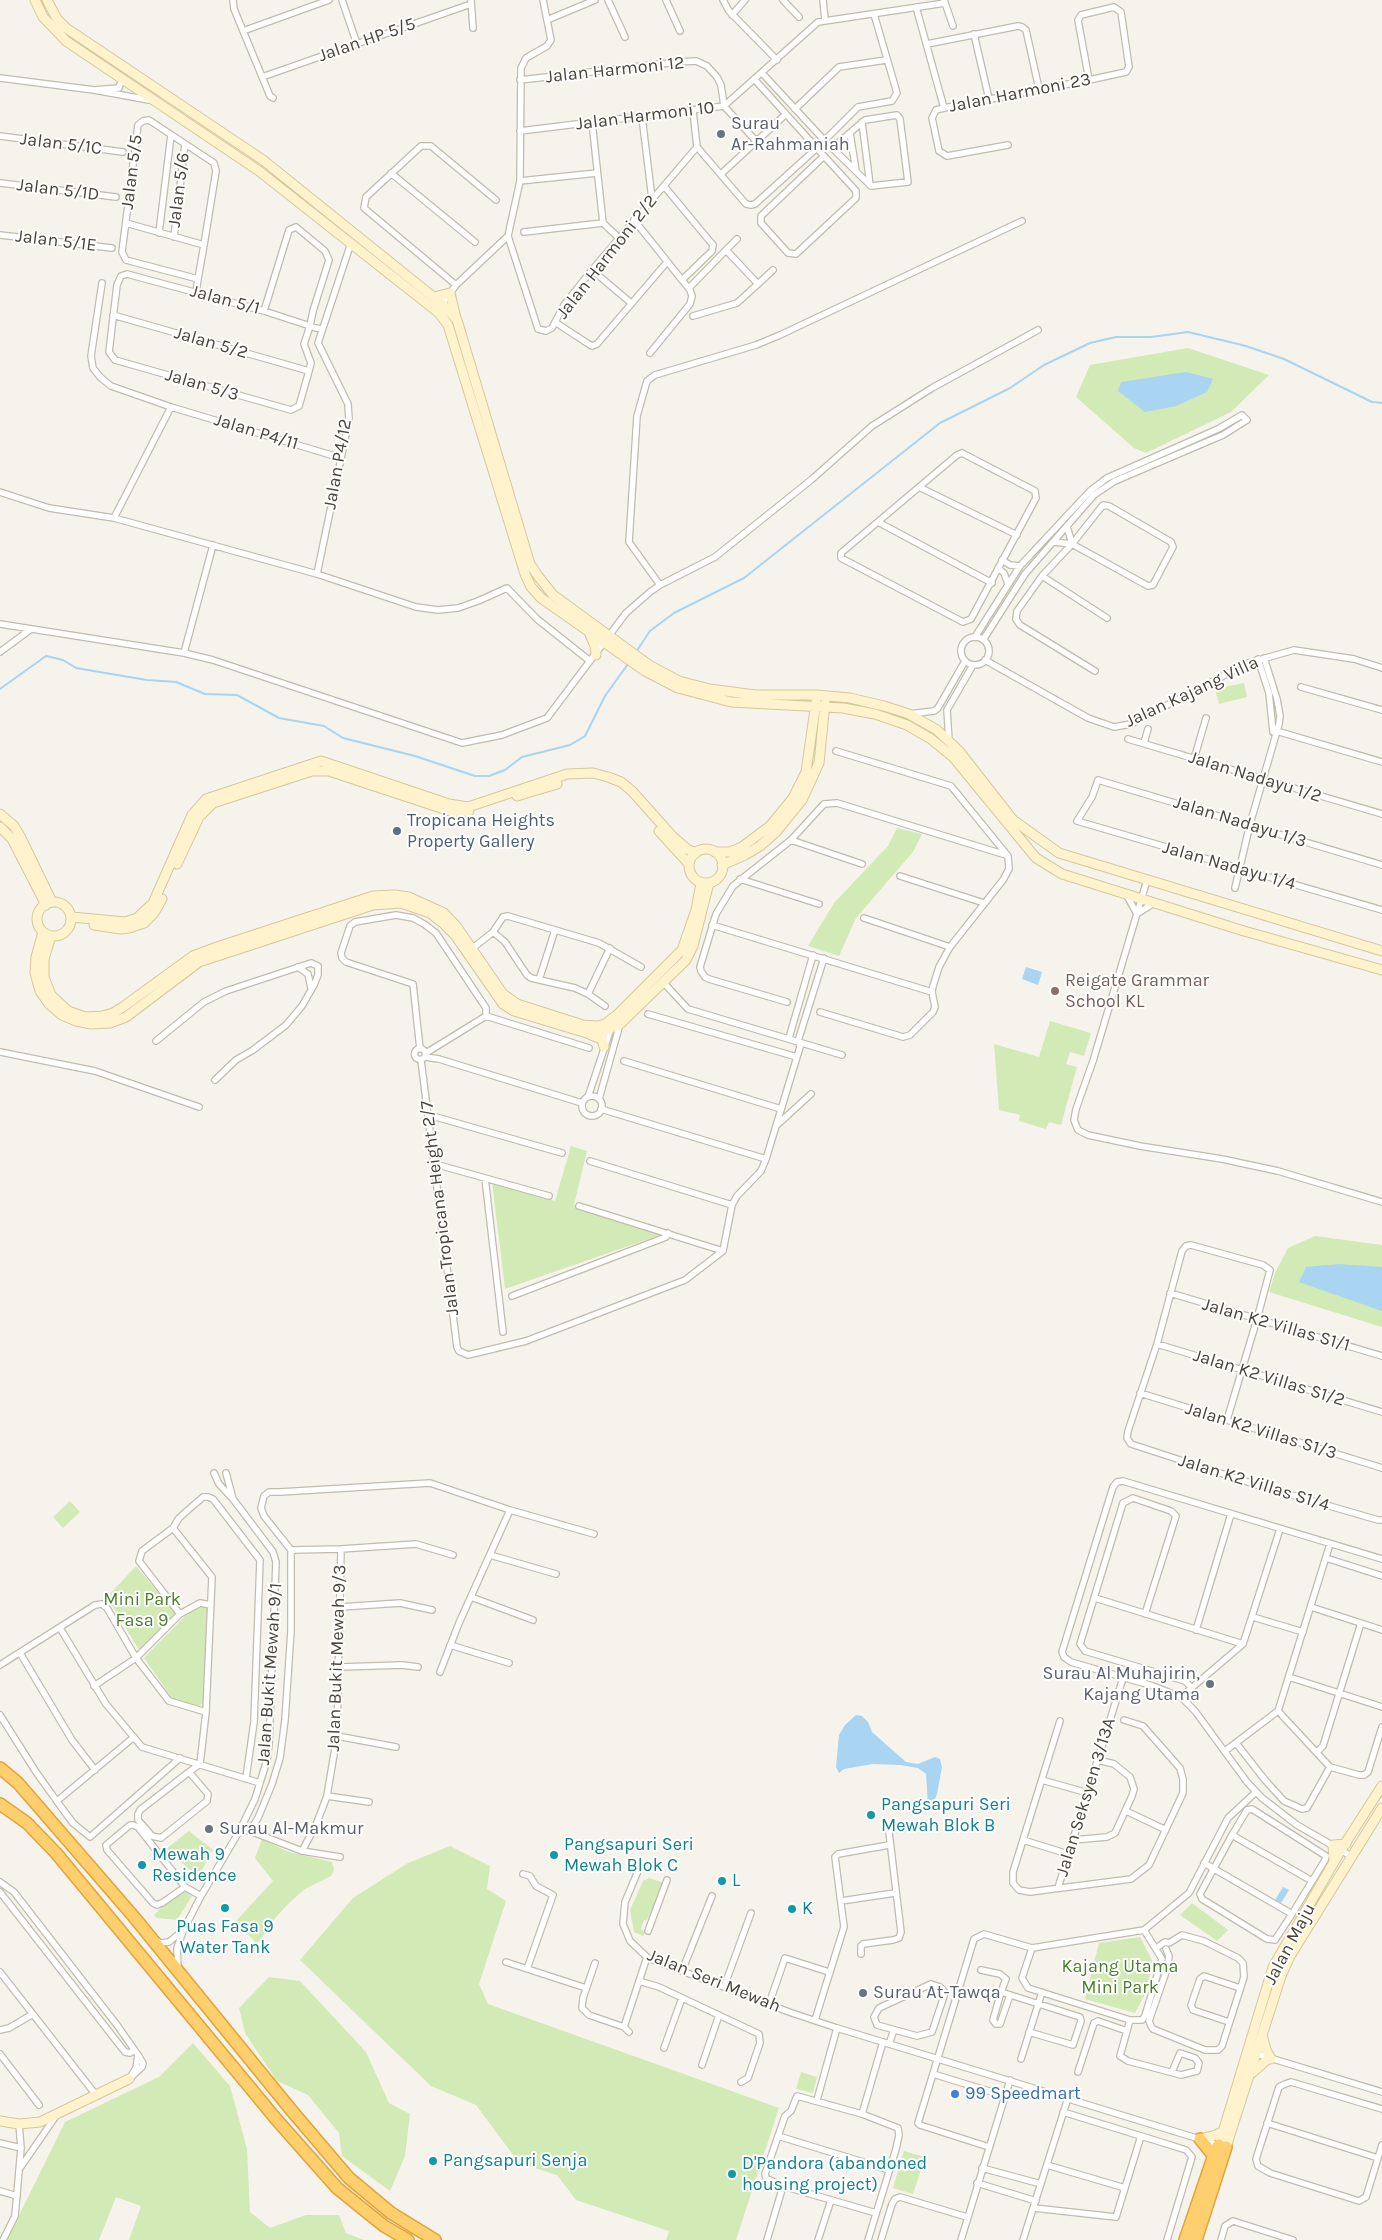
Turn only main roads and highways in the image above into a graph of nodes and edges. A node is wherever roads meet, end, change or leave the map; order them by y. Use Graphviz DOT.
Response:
graph roads {
  1 [pos="0,1768"];
  2 [pos="0,1804"];
  3 [pos="1200,2139"];
  4 [pos="1214,2156"];
  5 [pos="1216,2173"];
  6 [pos="408,2240"];
  7 [pos="435,2240"];
  8 [pos="1185,2240"];
  9 [pos="1191,2240"];
  10 [pos="1196,2240"];
  11 [pos="1203,2240"];
  1 -- 7 [label="highway"];
  2 -- 6 [label="highway"];
  3 -- 4 [label="highway"];
  4 -- 5 [label="highway"];
  4 -- 8 [label="highway"];
  5 -- 9 [label="highway"];
  5 -- 10 [label="highway"];
  5 -- 11 [label="highway"];
}
